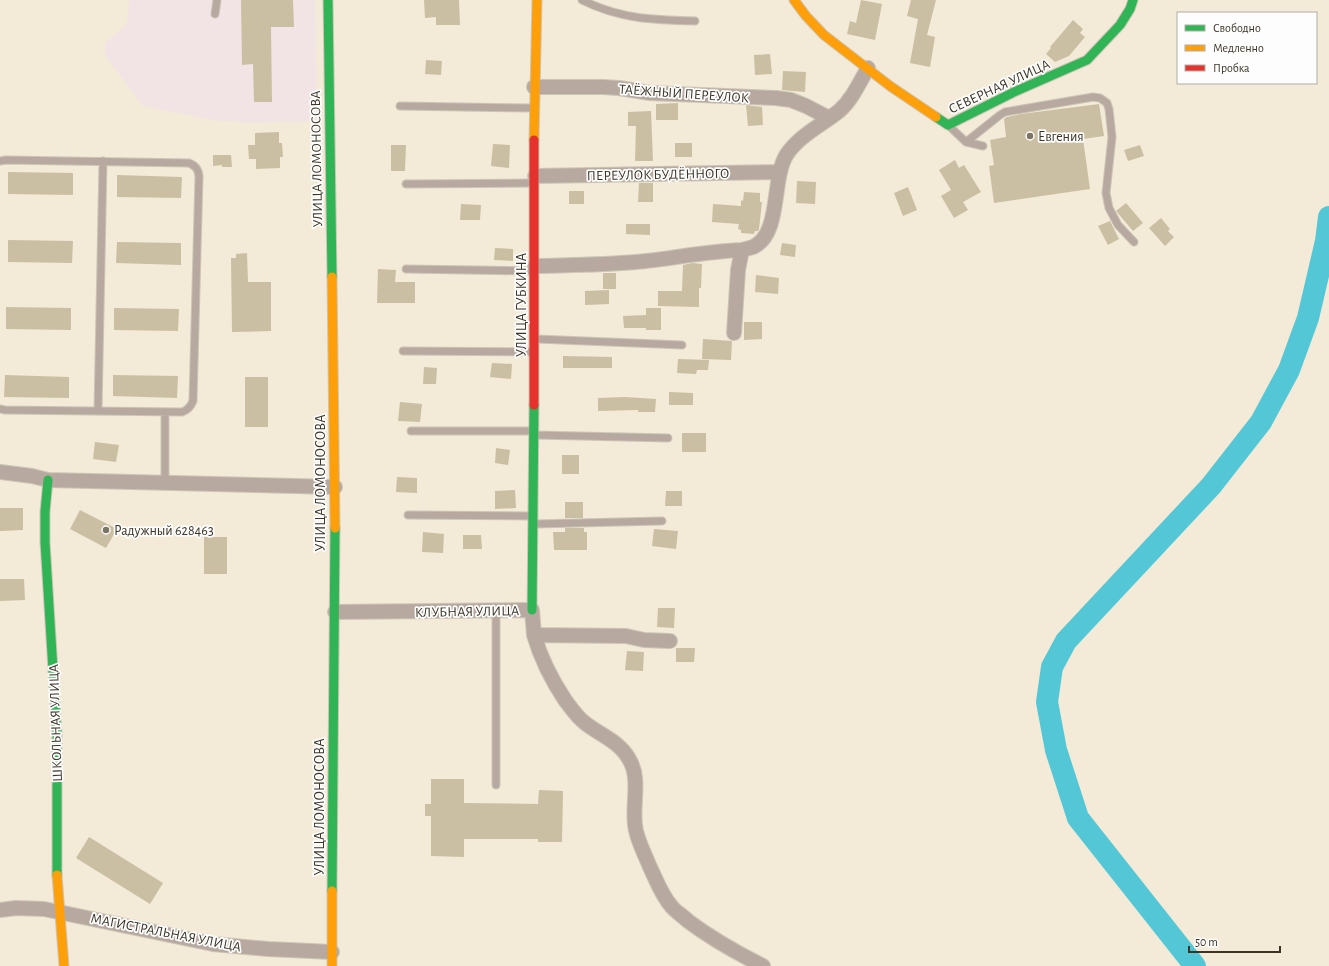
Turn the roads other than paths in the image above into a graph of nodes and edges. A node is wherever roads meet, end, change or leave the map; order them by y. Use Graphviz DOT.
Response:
graph roads {
  1 [pos="217,0"];
  2 [pos="328,0"];
  3 [pos="537,0"];
  4 [pos="582,0"];
  5 [pos="794,0"];
  6 [pos="1133,0"];
  7 [pos="215,14"];
  8 [pos="695,21"];
  9 [pos="868,68"];
  10 [pos="534,88"];
  11 [pos="400,106"];
  12 [pos="534,108"];
  13 [pos="829,118"];
  14 [pos="948,125"];
  15 [pos="966,142"];
  16 [pos="983,146"];
  17 [pos="0,161"];
  18 [pos="103,162"];
  19 [pos="780,172"];
  20 [pos="535,180"];
  21 [pos="406,184"];
  22 [pos="1134,242"];
  23 [pos="742,250"];
  24 [pos="535,268"];
  25 [pos="406,269"];
  26 [pos="734,332"];
  27 [pos="535,339"];
  28 [pos="682,345"];
  29 [pos="403,351"];
  30 [pos="535,352"];
  31 [pos="0,409"];
  32 [pos="98,411"];
  33 [pos="165,412"];
  34 [pos="411,431"];
  35 [pos="535,433"];
  36 [pos="668,438"];
  37 [pos="0,472"];
  38 [pos="48,480"];
  39 [pos="165,483"];
  40 [pos="335,487"];
  41 [pos="408,515"];
  42 [pos="534,520"];
  43 [pos="662,521"];
  44 [pos="496,610"];
  45 [pos="532,610"];
  46 [pos="335,612"];
  47 [pos="534,635"];
  48 [pos="670,642"];
  49 [pos="496,785"];
  50 [pos="0,910"];
  51 [pos="60,911"];
  52 [pos="332,952"];
  53 [pos="64,966"];
  54 [pos="332,966"];
  55 [pos="763,966"];
  1 -- 7 [label="lane"];
  2 -- 40 [label="street, УЛИЦА ЛОМОНОСОВА"];
  3 -- 10 [label="street, УЛИЦА ГУБКИНА"];
  4 -- 8 [label="lane"];
  5 -- 9 [label="street, СЕВЕРНАЯ УЛИЦА"];
  6 -- 14 [label="street, СЕВЕРНАЯ УЛИЦА"];
  9 -- 13 [label="street"];
  9 -- 14 [label="street, СЕВЕРНАЯ УЛИЦА"];
  10 -- 12 [label="street, УЛИЦА ГУБКИНА"];
  10 -- 13 [label="street, ТАЁЖНЫЙ ПЕРЕУЛОК"];
  11 -- 12 [label="lane"];
  12 -- 20 [label="street, УЛИЦА ГУБКИНА"];
  13 -- 19 [label="street"];
  14 -- 15 [label="lane"];
  15 -- 16 [label="lane"];
  15 -- 22 [label="lane"];
  17 -- 18 [label="lane"];
  18 -- 32 [label="lane"];
  18 -- 33 [label="lane"];
  19 -- 20 [label="street, ПЕРЕУЛОК БУДЁННОГО"];
  19 -- 23 [label="street"];
  20 -- 21 [label="lane, ПЕРЕУЛОК БУДЁННОГО"];
  20 -- 24 [label="street, УЛИЦА ГУБКИНА"];
  23 -- 24 [label="street"];
  23 -- 26 [label="street"];
  24 -- 25 [label="lane"];
  24 -- 27 [label="street, УЛИЦА ГУБКИНА"];
  27 -- 28 [label="lane"];
  27 -- 30 [label="street, УЛИЦА ГУБКИНА"];
  29 -- 30 [label="lane"];
  30 -- 35 [label="street, УЛИЦА ГУБКИНА"];
  31 -- 32 [label="lane"];
  32 -- 33 [label="lane"];
  33 -- 39 [label="lane"];
  34 -- 35 [label="lane"];
  35 -- 36 [label="lane"];
  35 -- 42 [label="street, УЛИЦА ГУБКИНА"];
  37 -- 38 [label="street"];
  38 -- 39 [label="street"];
  38 -- 51 [label="street, ШКОЛЬНАЯ УЛИЦА"];
  39 -- 40 [label="street"];
  40 -- 46 [label="street, УЛИЦА ЛОМОНОСОВА"];
  41 -- 42 [label="lane"];
  42 -- 43 [label="lane"];
  42 -- 45 [label="street, УЛИЦА ГУБКИНА"];
  44 -- 45 [label="street, КЛУБНАЯ УЛИЦА"];
  44 -- 46 [label="street, КЛУБНАЯ УЛИЦА"];
  44 -- 49 [label="lane"];
  45 -- 47 [label="street, КЛУБНАЯ УЛИЦА"];
  46 -- 52 [label="street, УЛИЦА ЛОМОНОСОВА"];
  47 -- 48 [label="street"];
  47 -- 55 [label="street, КЛУБНАЯ УЛИЦА"];
  50 -- 51 [label="street, МАГИСТРАЛЬНАЯ УЛИЦА"];
  51 -- 52 [label="street, МАГИСТРАЛЬНАЯ УЛИЦА"];
  51 -- 53 [label="street, ШКОЛЬНАЯ УЛИЦА"];
  52 -- 54 [label="street, УЛИЦА ЛОМОНОСОВА"];
}
